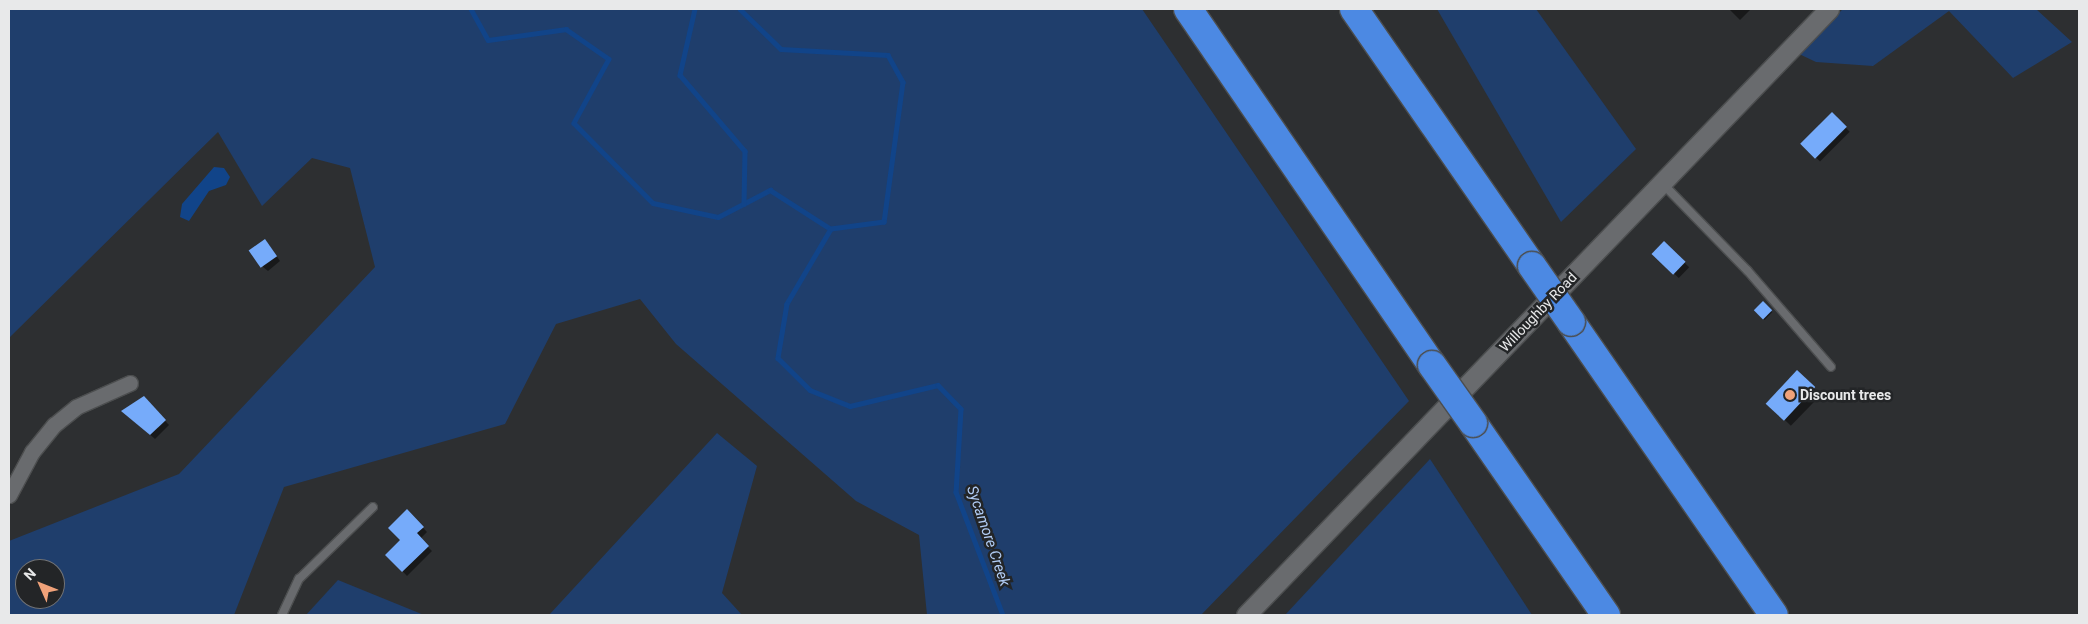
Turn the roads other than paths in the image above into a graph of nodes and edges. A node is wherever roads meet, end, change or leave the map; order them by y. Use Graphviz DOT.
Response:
graph roads {
  1 [pos="1188,9"];
  2 [pos="1354,9"];
  3 [pos="1829,9"];
  4 [pos="1662,183"];
  5 [pos="1831,368"];
  6 [pos="130,383"];
  7 [pos="9,495"];
  8 [pos="373,507"];
  9 [pos="282,615"];
  10 [pos="1246,615"];
  11 [pos="1606,615"];
  12 [pos="1774,615"];
  1 -- 11 [label="highway, bridge"];
  2 -- 12 [label="highway, bridge"];
  3 -- 4 [label="street, Willoughby Road"];
  4 -- 5 [label="lane"];
  4 -- 10 [label="street, Willoughby Road"];
  6 -- 7 [label="street"];
  8 -- 9 [label="lane"];
}
